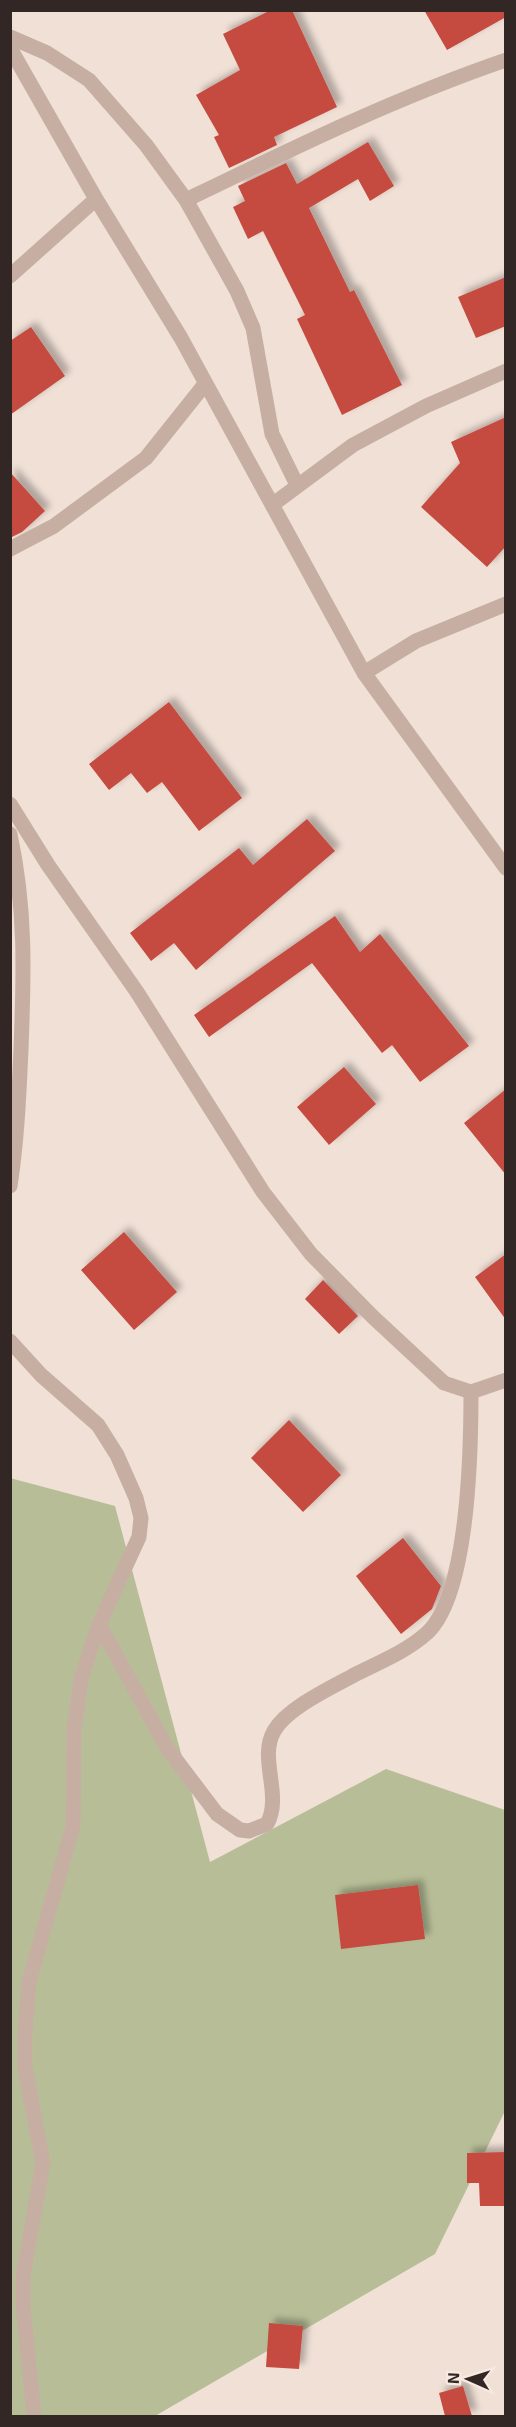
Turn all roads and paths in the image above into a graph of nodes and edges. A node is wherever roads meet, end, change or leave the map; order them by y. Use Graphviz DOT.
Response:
graph roads {
  1 [pos="10,37"];
  2 [pos="10,48"];
  3 [pos="506,60"];
  4 [pos="96,199"];
  5 [pos="186,200"];
  6 [pos="10,276"];
  7 [pos="506,371"];
  8 [pos="205,384"];
  9 [pos="297,485"];
  10 [pos="272,505"];
  11 [pos="10,549"];
  12 [pos="506,604"];
  13 [pos="364,673"];
  14 [pos="10,804"];
  15 [pos="10,834"];
  16 [pos="506,868"];
  17 [pos="10,1186"];
  18 [pos="10,1341"];
  19 [pos="506,1380"];
  20 [pos="471,1392"];
  21 [pos="99,1624"];
  22 [pos="34,2416"];
  1 -- 5 [label="street"];
  2 -- 4 [label="street"];
  3 -- 5 [label="street"];
  4 -- 6 [label="street"];
  4 -- 8 [label="street"];
  5 -- 9 [label="street"];
  7 -- 9 [label="street"];
  8 -- 10 [label="street"];
  8 -- 11 [label="street"];
  9 -- 10 [label="street"];
  10 -- 13 [label="street"];
  12 -- 13 [label="street"];
  13 -- 16 [label="street"];
  14 -- 20 [label="street"];
  15 -- 17 [label="street"];
  18 -- 21 [label="street"];
  19 -- 20 [label="street"];
  20 -- 21 [label="street"];
  21 -- 22 [label="street"];
}
